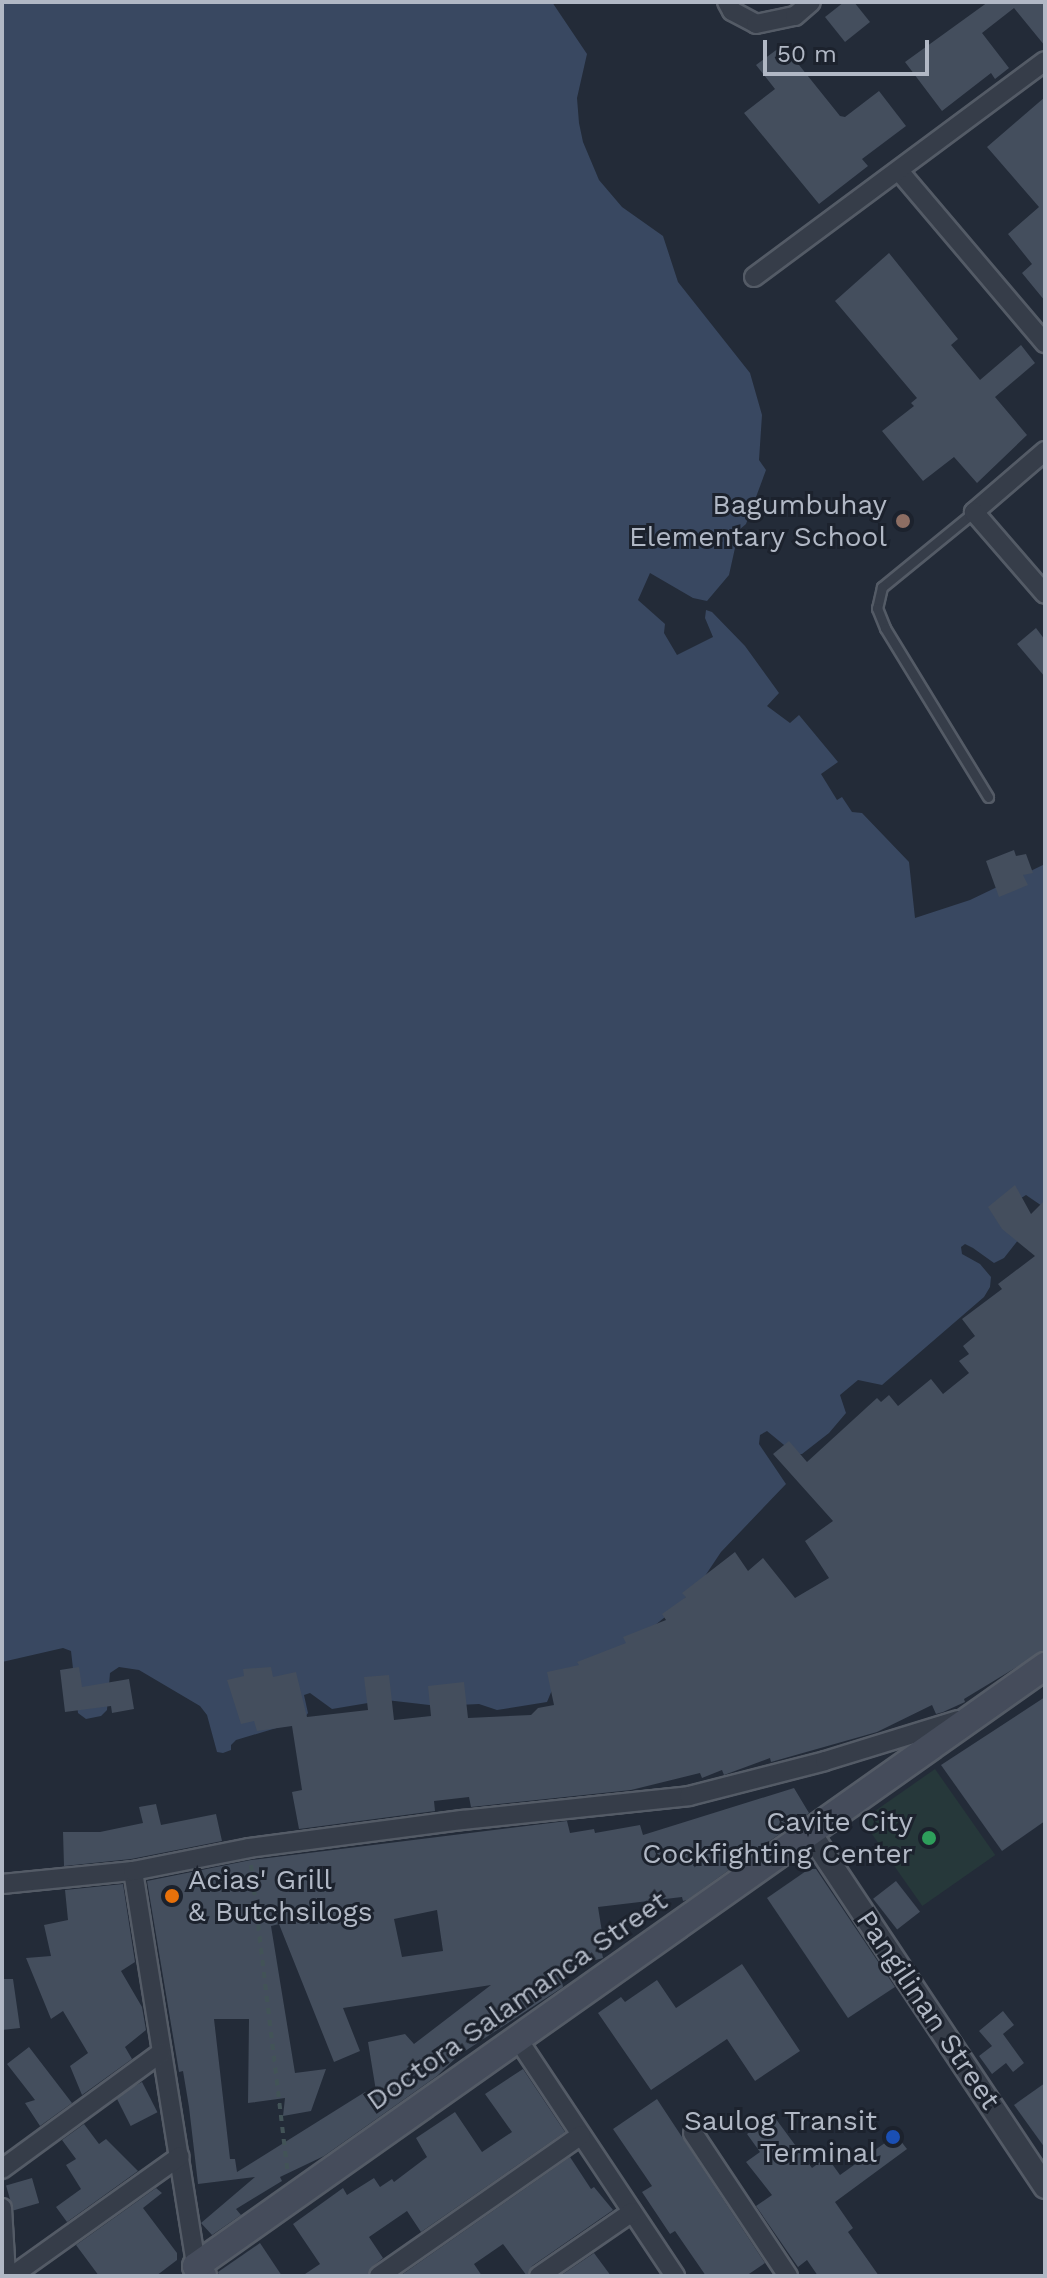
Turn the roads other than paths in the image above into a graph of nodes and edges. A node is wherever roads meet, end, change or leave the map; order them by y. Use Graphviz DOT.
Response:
graph roads {
  1 [pos="727,2"];
  2 [pos="811,2"];
  3 [pos="1045,61"];
  4 [pos="899,171"];
  5 [pos="754,277"];
  6 [pos="1045,343"];
  7 [pos="1045,451"];
  8 [pos="974,512"];
  9 [pos="1045,594"];
  10 [pos="988,797"];
  11 [pos="1045,1666"];
  12 [pos="979,1714"];
  13 [pos="810,1833"];
  14 [pos="133,1871"];
  15 [pos="2,1884"];
  16 [pos="517,2038"];
  17 [pos="162,2052"];
  18 [pos="693,2133"];
  19 [pos="581,2135"];
  20 [pos="180,2156"];
  21 [pos="2,2169"];
  22 [pos="1045,2187"];
  23 [pos="2,2208"];
  24 [pos="632,2212"];
  25 [pos="194,2273"];
  26 [pos="6,2276"];
  27 [pos="12,2276"];
  28 [pos="379,2276"];
  29 [pos="539,2276"];
  30 [pos="675,2276"];
  31 [pos="788,2276"];
  1 -- 2 [label="street"];
  3 -- 4 [label="street"];
  4 -- 5 [label="street"];
  4 -- 6 [label="street"];
  7 -- 8 [label="street"];
  8 -- 9 [label="street"];
  8 -- 10 [label="lane"];
  11 -- 12 [label="main road, Doctora Salamanca Street"];
  12 -- 13 [label="main road, Doctora Salamanca Street"];
  12 -- 14 [label="street"];
  13 -- 16 [label="main road, Doctora Salamanca Street"];
  13 -- 22 [label="street, Pangilinan Street"];
  14 -- 15 [label="street"];
  14 -- 17 [label="street"];
  16 -- 19 [label="street"];
  16 -- 25 [label="main road, Doctora Salamanca Street"];
  17 -- 20 [label="street"];
  17 -- 21 [label="street"];
  18 -- 31 [label="street"];
  19 -- 24 [label="street"];
  19 -- 28 [label="street"];
  20 -- 25 [label="street"];
  20 -- 27 [label="street"];
  23 -- 26 [label="street"];
  24 -- 29 [label="street"];
  24 -- 30 [label="street"];
}
